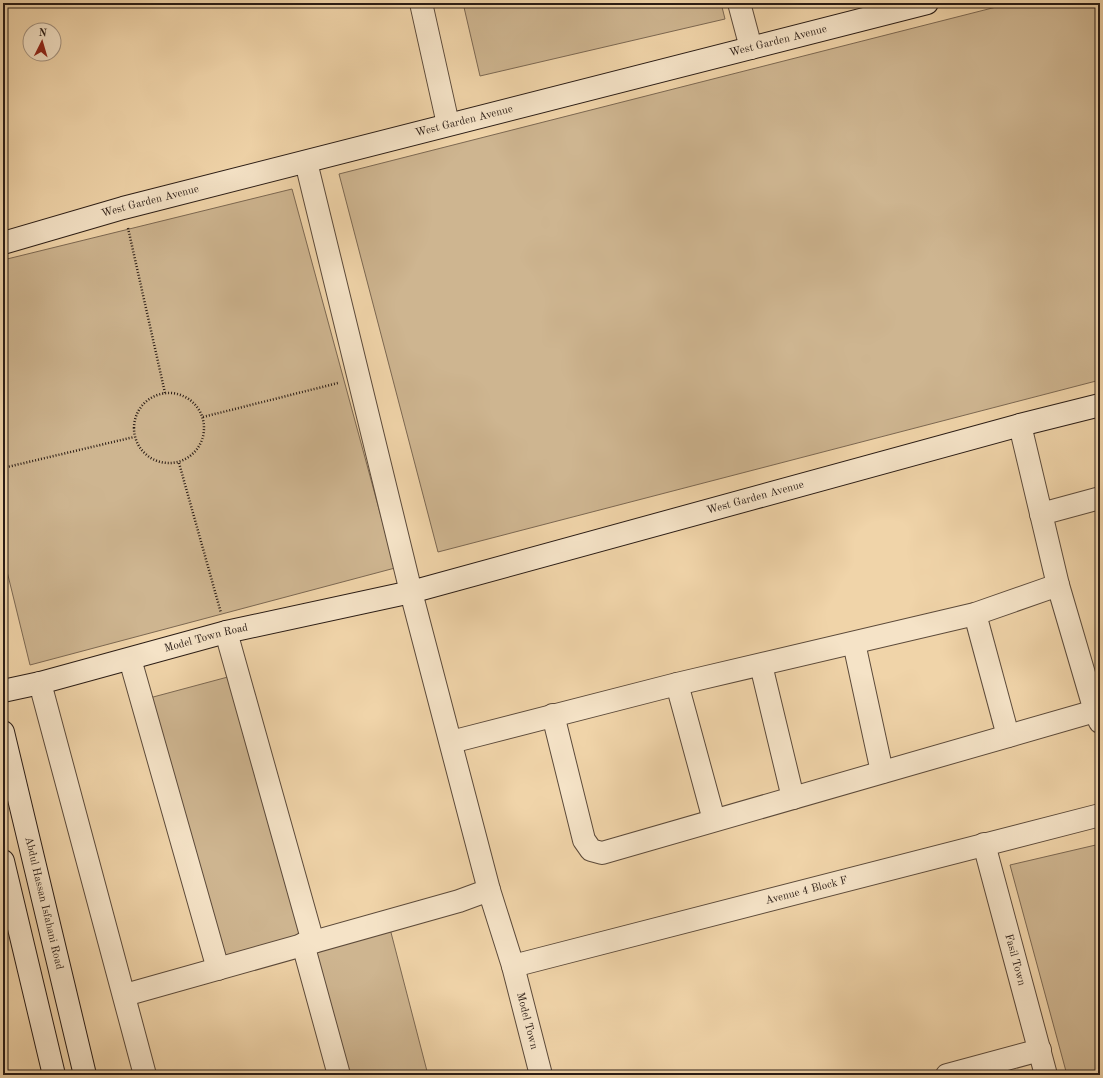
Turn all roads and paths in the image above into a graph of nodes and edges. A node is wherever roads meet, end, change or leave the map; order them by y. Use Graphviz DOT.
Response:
graph roads {
  1 [pos="421,3"];
  2 [pos="739,3"];
  3 [pos="927,3"];
  4 [pos="751,48"];
  5 [pos="448,124"];
  6 [pos="306,162"];
  7 [pos="123,208"];
  8 [pos="3,243"];
  9 [pos="358,378"];
  10 [pos="165,393"];
  11 [pos="1100,405"];
  12 [pos="203,417"];
  13 [pos="1020,425"];
  14 [pos="134,437"];
  15 [pos="179,463"];
  16 [pos="3,468"];
  17 [pos="1100,498"];
  18 [pos="1041,514"];
  19 [pos="1058,585"];
  20 [pos="411,592"];
  21 [pos="975,614"];
  22 [pos="226,632"];
  23 [pos="854,643"];
  24 [pos="130,658"];
  25 [pos="761,665"];
  26 [pos="40,682"];
  27 [pos="677,684"];
  28 [pos="3,691"];
  29 [pos="553,715"];
  30 [pos="1097,716"];
  31 [pos="3,732"];
  32 [pos="1008,736"];
  33 [pos="451,742"];
  34 [pos="882,772"];
  35 [pos="793,798"];
  36 [pos="1100,815"];
  37 [pos="714,820"];
  38 [pos="984,844"];
  39 [pos="3,861"];
  40 [pos="489,890"];
  41 [pos="308,943"];
  42 [pos="513,966"];
  43 [pos="218,969"];
  44 [pos="125,995"];
  45 [pos="1040,1050"];
  46 [pos="54,1075"];
  47 [pos="84,1075"];
  48 [pos="145,1075"];
  49 [pos="339,1075"];
  50 [pos="542,1075"];
  51 [pos="947,1075"];
  52 [pos="1046,1075"];
  1 -- 5 [label="street"];
  2 -- 4 [label="street"];
  3 -- 4 [label="street, West Garden Avenue"];
  4 -- 5 [label="street, West Garden Avenue"];
  5 -- 6 [label="street, West Garden Avenue"];
  6 -- 7 [label="street, West Garden Avenue"];
  6 -- 9 [label="street, Model Town"];
  7 -- 8 [label="street, West Garden Avenue"];
  7 -- 10 [label="path"];
  9 -- 12 [label="path"];
  9 -- 20 [label="street, Model Town"];
  10 -- 12 [label="path"];
  10 -- 14 [label="path"];
  11 -- 13 [label="street, West Garden Avenue"];
  12 -- 15 [label="path"];
  13 -- 18 [label="street"];
  13 -- 20 [label="street, West Garden Avenue"];
  14 -- 15 [label="path"];
  14 -- 16 [label="path"];
  15 -- 22 [label="path"];
  17 -- 18 [label="street"];
  18 -- 19 [label="street"];
  19 -- 21 [label="street"];
  19 -- 30 [label="street"];
  20 -- 22 [label="street, Model Town Road"];
  20 -- 33 [label="street, Model Town"];
  21 -- 23 [label="street"];
  21 -- 32 [label="street"];
  22 -- 24 [label="street, Model Town Road"];
  22 -- 41 [label="street"];
  23 -- 25 [label="street"];
  23 -- 34 [label="street"];
  24 -- 26 [label="street, Model Town Road"];
  24 -- 43 [label="street"];
  25 -- 27 [label="street"];
  25 -- 35 [label="street"];
  26 -- 28 [label="street, Model Town Road"];
  26 -- 44 [label="street"];
  27 -- 29 [label="street"];
  27 -- 37 [label="street"];
  29 -- 33 [label="street"];
  29 -- 37 [label="street"];
  30 -- 32 [label="street"];
  31 -- 47 [label="street, Abdul Hassan Isfahani Road"];
  32 -- 34 [label="street"];
  33 -- 40 [label="street, Model Town"];
  34 -- 35 [label="street"];
  35 -- 37 [label="street"];
  36 -- 38 [label="street, Avenue 4 Block F"];
  38 -- 42 [label="street, Avenue 4 Block F"];
  38 -- 45 [label="street, Fasil Town"];
  39 -- 46 [label="street"];
  40 -- 41 [label="street"];
  40 -- 42 [label="street, Model Town"];
  41 -- 43 [label="street"];
  41 -- 49 [label="street"];
  42 -- 50 [label="street, Model Town"];
  43 -- 44 [label="street"];
  44 -- 48 [label="street"];
  45 -- 51 [label="street"];
  45 -- 52 [label="street, Fasil Town"];
}
